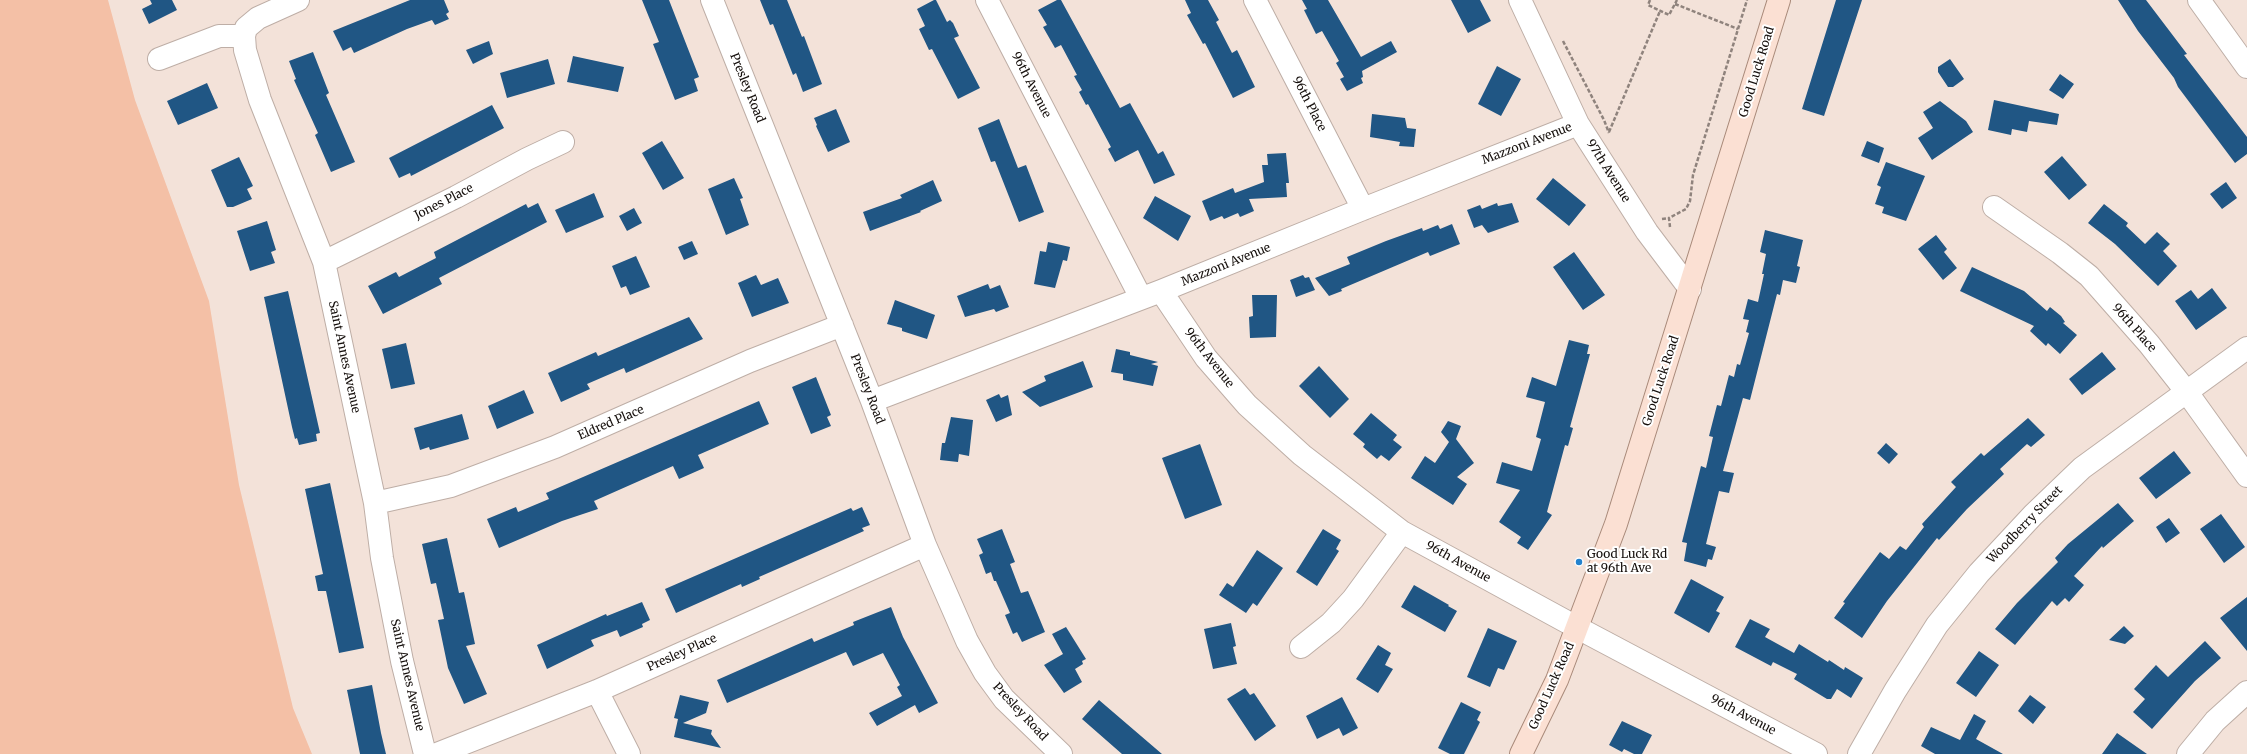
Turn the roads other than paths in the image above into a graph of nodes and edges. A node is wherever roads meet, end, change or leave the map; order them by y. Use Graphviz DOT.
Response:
graph roads {
  1 [pos="298,0"];
  2 [pos="712,0"];
  3 [pos="987,0"];
  4 [pos="1255,0"];
  5 [pos="1520,0"];
  6 [pos="1780,0"];
  7 [pos="2199,0"];
  8 [pos="244,36"];
  9 [pos="159,59"];
  10 [pos="2247,66"];
  11 [pos="1578,124"];
  12 [pos="563,142"];
  13 [pos="1994,207"];
  14 [pos="1363,209"];
  15 [pos="324,262"];
  16 [pos="1690,289"];
  17 [pos="1151,295"];
  18 [pos="842,325"];
  19 [pos="2247,348"];
  20 [pos="2186,391"];
  21 [pos="872,401"];
  22 [pos="2247,476"];
  23 [pos="375,503"];
  24 [pos="1402,532"];
  25 [pos="925,545"];
  26 [pos="1578,628"];
  27 [pos="1301,647"];
  28 [pos="597,691"];
  29 [pos="2247,692"];
  30 [pos="425,754"];
  31 [pos="437,754"];
  32 [pos="629,754"];
  33 [pos="1061,754"];
  34 [pos="1521,754"];
  35 [pos="1816,754"];
  36 [pos="1859,754"];
  37 [pos="2188,754"];
  1 -- 8 [label="street"];
  2 -- 18 [label="street, Presley Road"];
  3 -- 17 [label="street, 96th Avenue"];
  4 -- 14 [label="street, 96th Place"];
  5 -- 11 [label="street, 97th Avenue"];
  6 -- 16 [label="main road, Good Luck Road"];
  7 -- 10 [label="street"];
  8 -- 9 [label="street"];
  8 -- 15 [label="street, Saint Annes Avenue"];
  11 -- 14 [label="street, Mazzoni Avenue"];
  11 -- 16 [label="street, 97th Avenue"];
  12 -- 15 [label="street, Jones Place"];
  13 -- 20 [label="street, 96th Place"];
  14 -- 17 [label="street, Mazzoni Avenue"];
  15 -- 23 [label="street, Saint Annes Avenue"];
  16 -- 26 [label="main road, Good Luck Road"];
  17 -- 21 [label="street, Mazzoni Avenue"];
  17 -- 24 [label="street, 96th Avenue"];
  18 -- 21 [label="street, Presley Road"];
  18 -- 23 [label="street, Eldred Place"];
  19 -- 20 [label="street, Woodberry Street"];
  20 -- 22 [label="street, 96th Place"];
  20 -- 36 [label="street, Woodberry Street"];
  21 -- 25 [label="street, Presley Road"];
  23 -- 30 [label="street, Saint Annes Avenue"];
  24 -- 26 [label="street, 96th Avenue"];
  24 -- 27 [label="street"];
  25 -- 28 [label="street, Presley Place"];
  25 -- 33 [label="street, Presley Road"];
  26 -- 34 [label="main road, Good Luck Road"];
  26 -- 35 [label="street, 96th Avenue"];
  28 -- 31 [label="street, Presley Place"];
  28 -- 32 [label="street"];
  29 -- 37 [label="street"];
}
